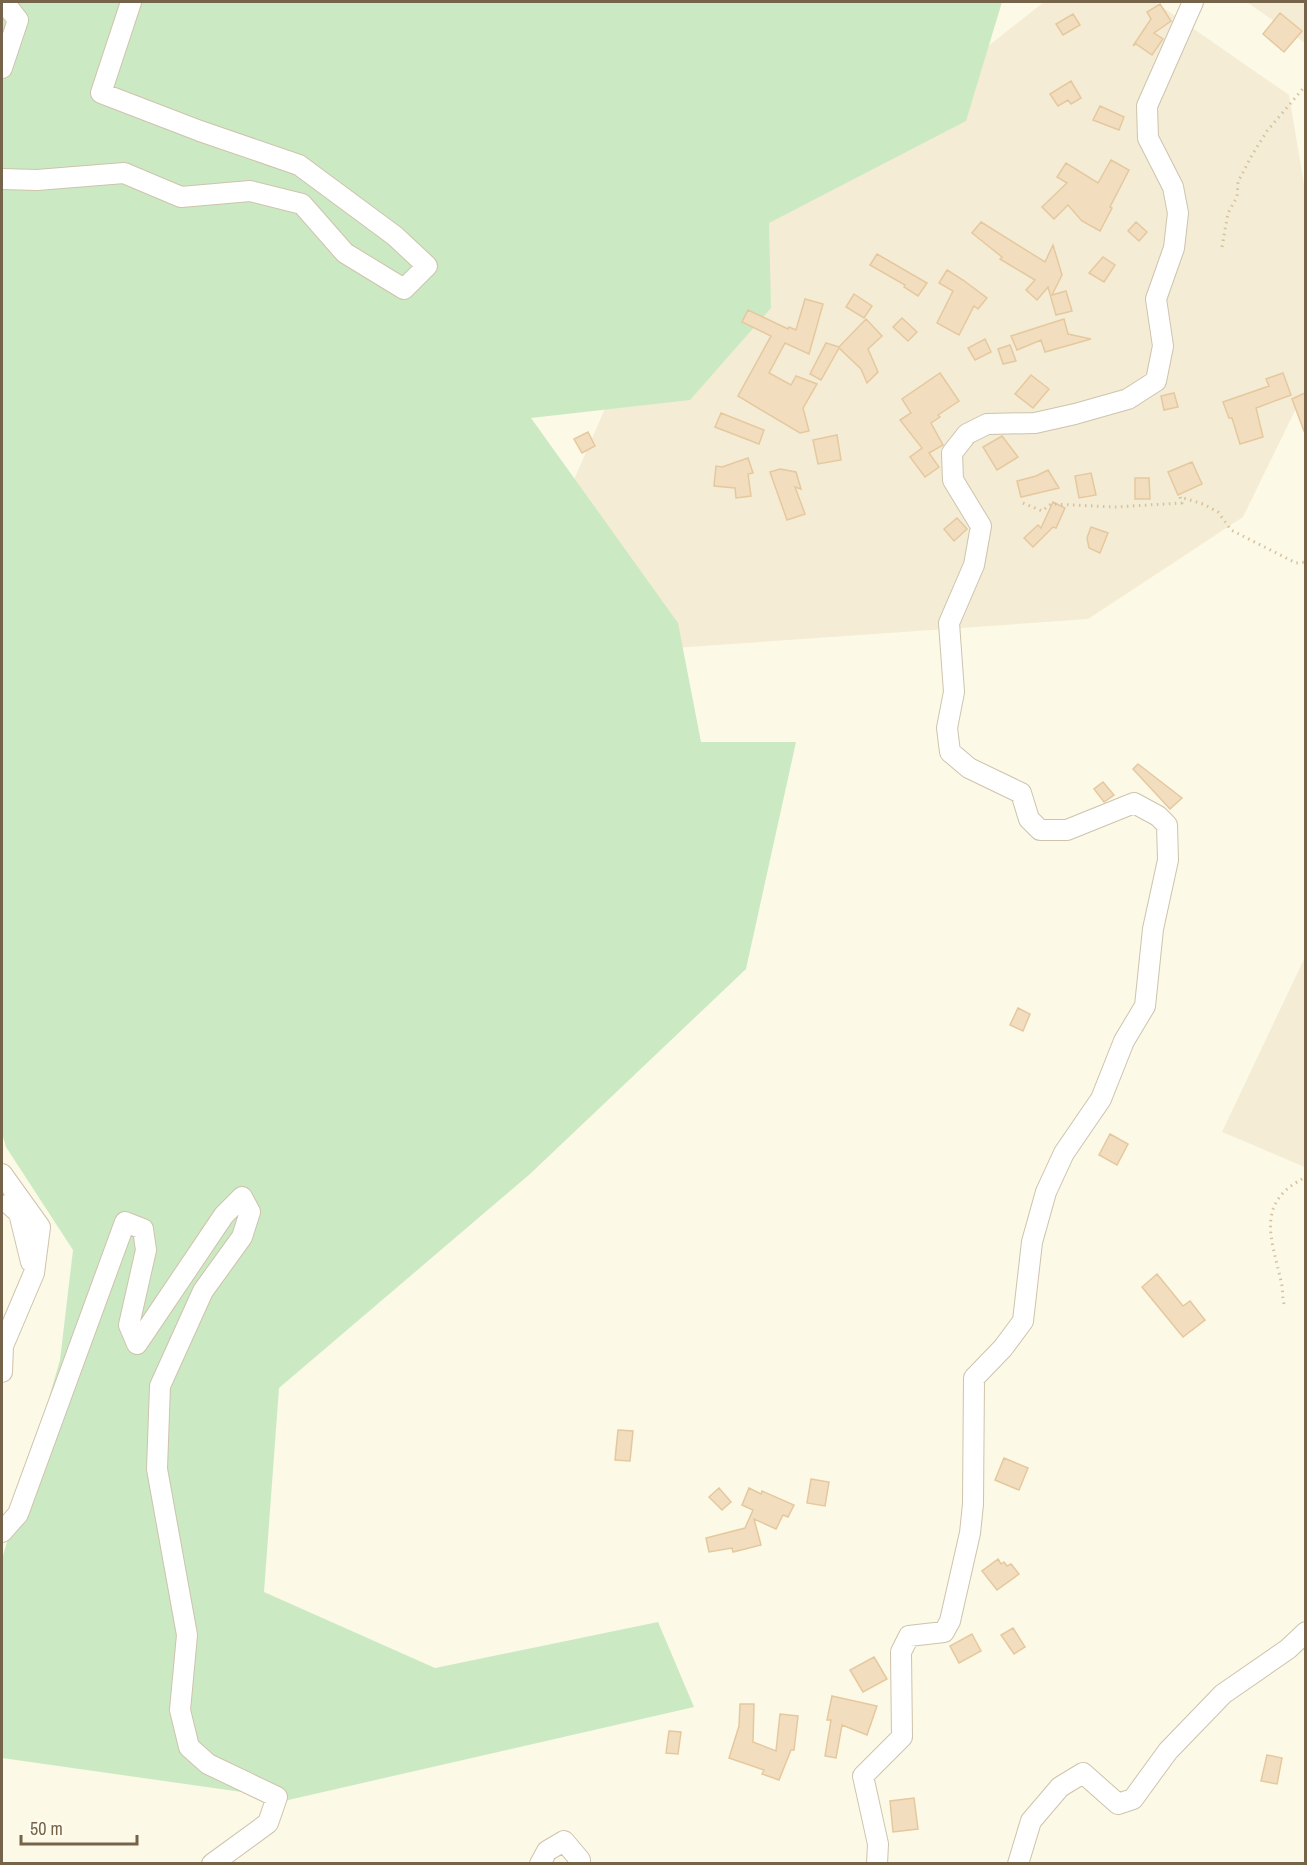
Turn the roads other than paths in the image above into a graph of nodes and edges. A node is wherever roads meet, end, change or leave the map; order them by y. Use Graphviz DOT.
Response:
graph roads {
  1 [pos="4,2"];
  2 [pos="131,2"];
  3 [pos="1193,2"];
  4 [pos="2,68"];
  5 [pos="2,179"];
  6 [pos="2,1174"];
  7 [pos="2,1197"];
  8 [pos="34,1273"];
  9 [pos="2,1372"];
  10 [pos="2,1532"];
  11 [pos="1305,1632"];
  12 [pos="212,1863"];
  13 [pos="540,1863"];
  14 [pos="579,1863"];
  15 [pos="877,1863"];
  16 [pos="1018,1863"];
  1 -- 4 [label="street"];
  2 -- 5 [label="street"];
  3 -- 15 [label="street"];
  6 -- 8 [label="street"];
  7 -- 8 [label="street"];
  8 -- 9 [label="street"];
  10 -- 12 [label="street"];
  11 -- 16 [label="street"];
  13 -- 14 [label="street"];
}
